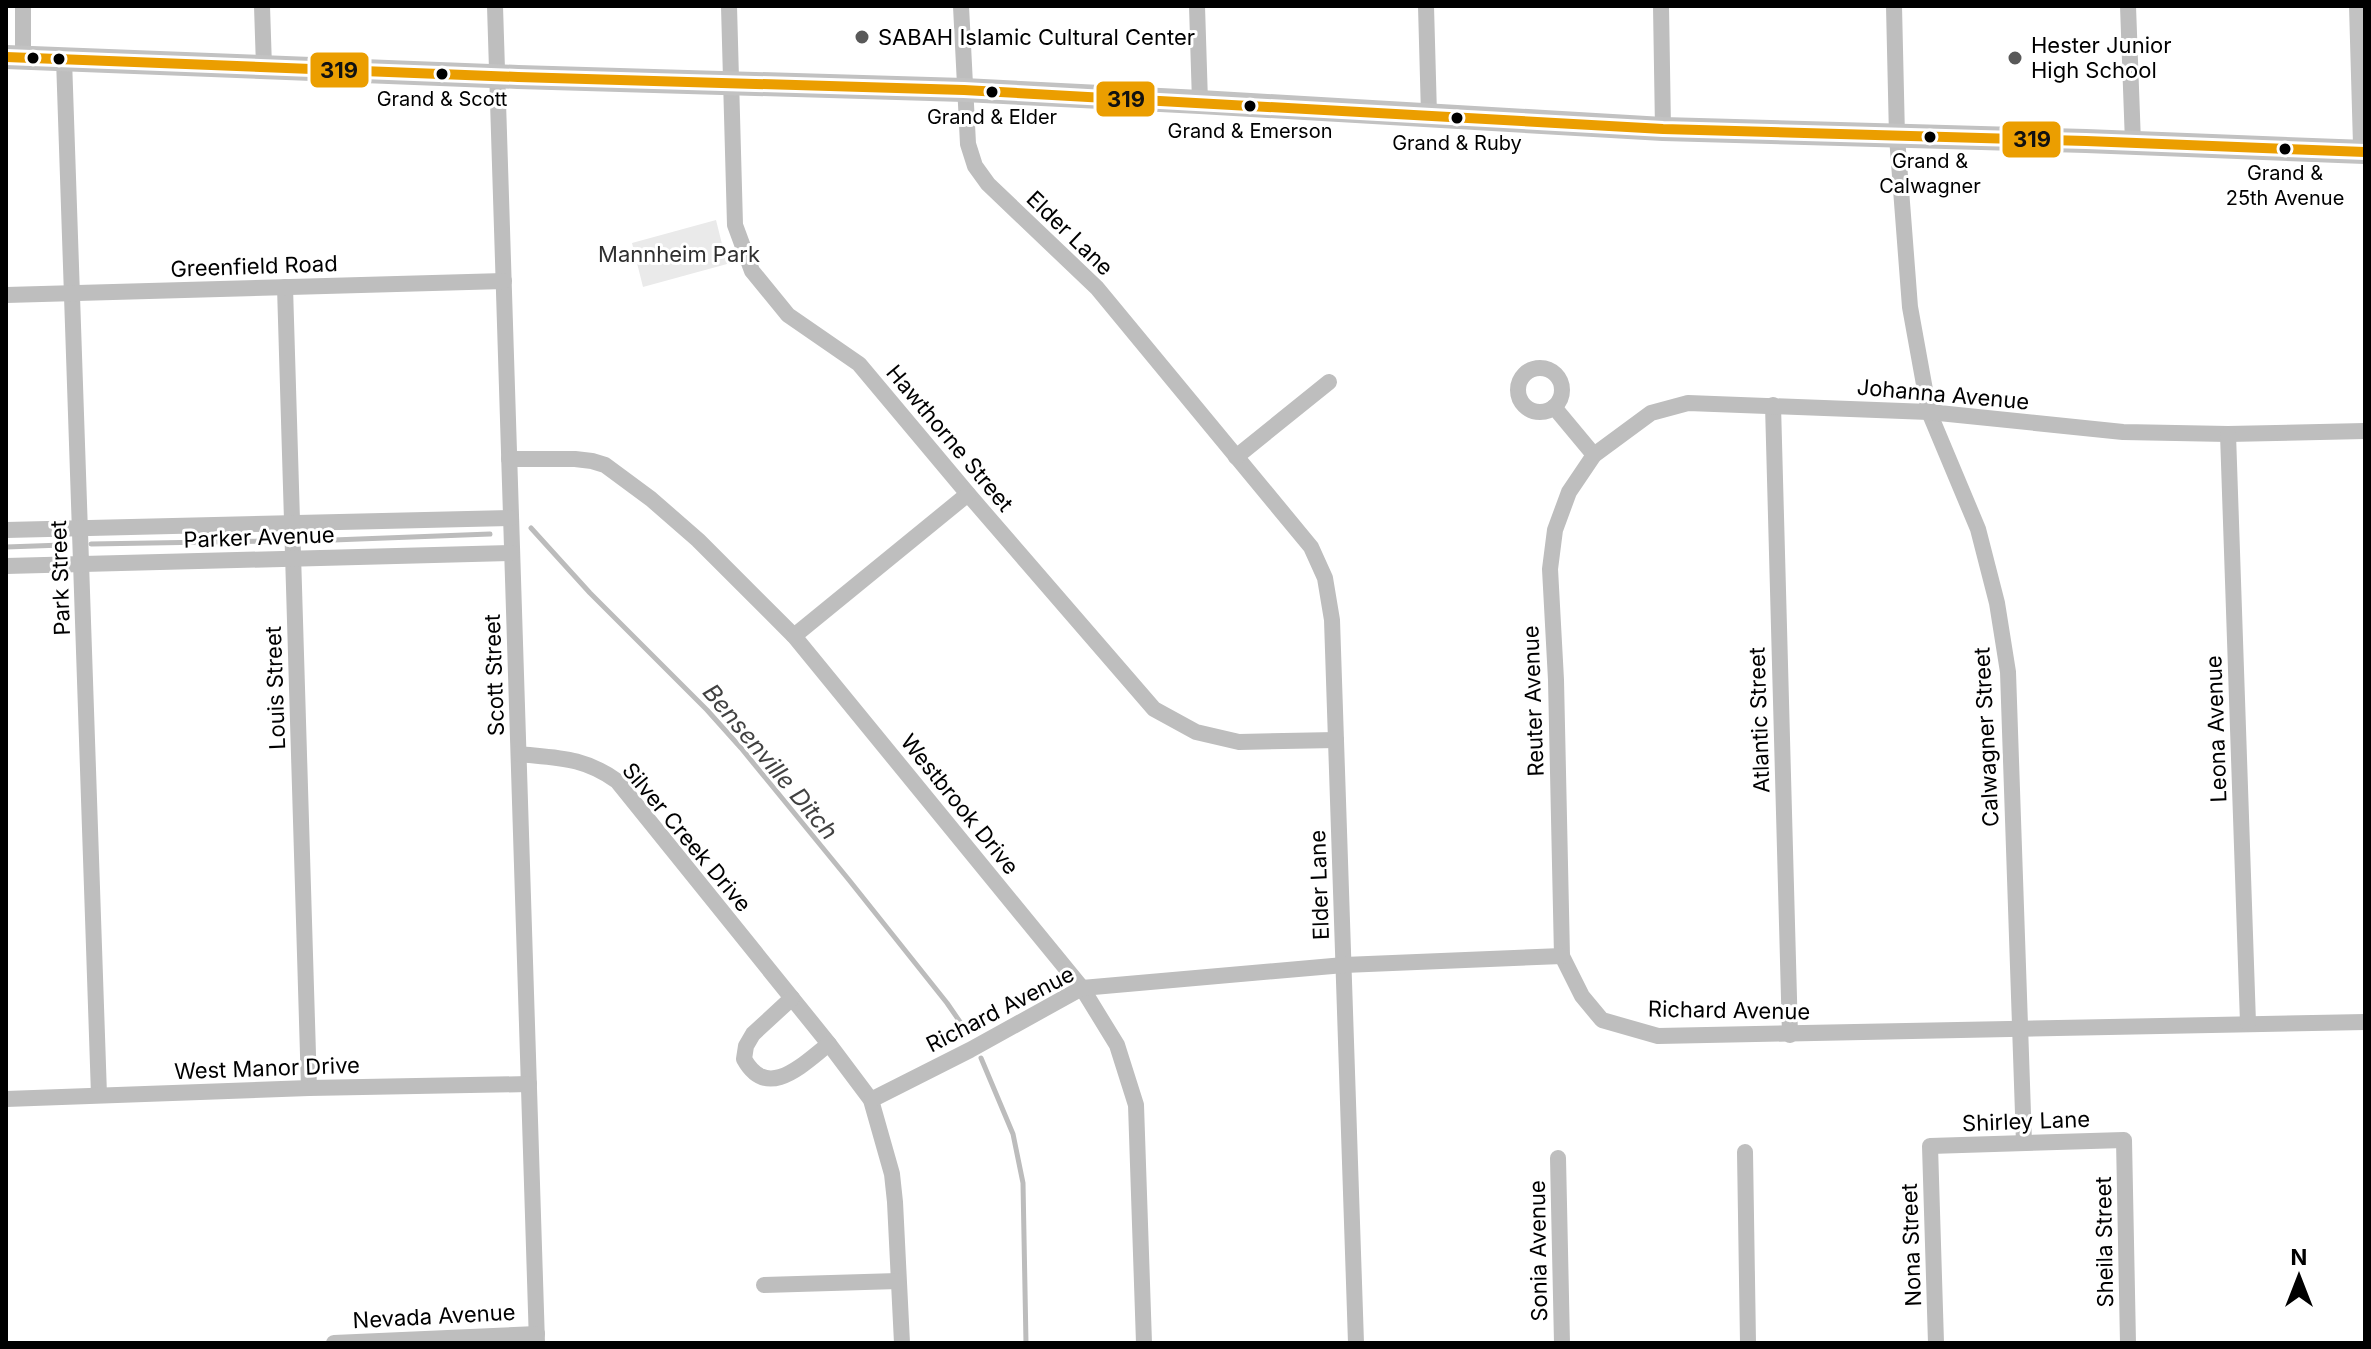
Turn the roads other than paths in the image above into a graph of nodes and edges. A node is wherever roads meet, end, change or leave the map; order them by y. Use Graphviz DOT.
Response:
graph roads {
  1 [pos="23,6"];
  2 [pos="262,6"];
  3 [pos="495,6"];
  4 [pos="729,6"];
  5 [pos="961,6"];
  6 [pos="1197,6"];
  7 [pos="1426,6"];
  8 [pos="1661,6"];
  9 [pos="1894,6"];
  10 [pos="2128,6"];
  11 [pos="2361,6"];
  12 [pos="15,57"];
  13 [pos="64,59"];
  14 [pos="264,67"];
  15 [pos="498,76"];
  16 [pos="732,85"];
  17 [pos="964,90"];
  18 [pos="1200,102"];
  19 [pos="1429,115"];
  20 [pos="1663,129"];
  21 [pos="1897,137"];
  22 [pos="2133,143"];
  23 [pos="2365,145"];
  24 [pos="2365,152"];
  25 [pos="504,281"];
  26 [pos="285,287"];
  27 [pos="72,294"];
  28 [pos="6,295"];
  29 [pos="1329,382"];
  30 [pos="1773,405"];
  31 [pos="1554,407"];
  32 [pos="1929,412"];
  33 [pos="2365,431"];
  34 [pos="2228,434"];
  35 [pos="1594,455"];
  36 [pos="1236,457"];
  37 [pos="509,459"];
  38 [pos="968,494"];
  39 [pos="511,518"];
  40 [pos="292,521"];
  41 [pos="80,528"];
  42 [pos="6,530"];
  43 [pos="512,553"];
  44 [pos="293,557"];
  45 [pos="81,564"];
  46 [pos="6,566"];
  47 [pos="794,636"];
  48 [pos="1336,740"];
  49 [pos="519,754"];
  50 [pos="1562,956"];
  51 [pos="1344,965"];
  52 [pos="1082,988"];
  53 [pos="792,998"];
  54 [pos="2365,1022"];
  55 [pos="2248,1023"];
  56 [pos="2020,1029"];
  57 [pos="1790,1035"];
  58 [pos="829,1044"];
  59 [pos="529,1084"];
  60 [pos="309,1088"];
  61 [pos="99,1095"];
  62 [pos="6,1099"];
  63 [pos="871,1100"];
  64 [pos="2124,1140"];
  65 [pos="2024,1143"];
  66 [pos="1930,1146"];
  67 [pos="1745,1152"];
  68 [pos="1558,1158"];
  69 [pos="898,1281"];
  70 [pos="764,1285"];
  71 [pos="537,1338"];
  72 [pos="334,1343"];
  73 [pos="902,1343"];
  74 [pos="1144,1343"];
  75 [pos="1356,1343"];
  76 [pos="1562,1343"];
  77 [pos="1748,1343"];
  78 [pos="1936,1343"];
  79 [pos="2128,1343"];
  1 -- 12 [label="street"];
  2 -- 14 [label="street"];
  3 -- 15 [label="street, Scott Street"];
  4 -- 16 [label="street, Hawthorne Street"];
  5 -- 17 [label="street, Elder Lane"];
  6 -- 18 [label="street"];
  7 -- 19 [label="street"];
  8 -- 20 [label="street"];
  9 -- 21 [label="street, Calwagner Street"];
  10 -- 22 [label="street"];
  11 -- 23 [label="main road"];
  12 -- 13 [label="main road"];
  13 -- 14 [label="main road"];
  13 -- 27 [label="street, Park Street"];
  14 -- 15 [label="main road"];
  15 -- 16 [label="main road"];
  15 -- 25 [label="street, Scott Street"];
  16 -- 17 [label="main road"];
  16 -- 38 [label="street, Hawthorne Street"];
  17 -- 18 [label="main road"];
  17 -- 36 [label="street, Elder Lane"];
  18 -- 19 [label="main road"];
  19 -- 20 [label="main road"];
  20 -- 21 [label="main road"];
  21 -- 22 [label="main road"];
  21 -- 32 [label="street, Calwagner Street"];
  22 -- 24 [label="main road"];
  25 -- 26 [label="street, Greenfield Road"];
  25 -- 37 [label="street, Scott Street"];
  26 -- 27 [label="street, Greenfield Road"];
  26 -- 40 [label="street, Louis Street"];
  27 -- 28 [label="street, Greenfield Road"];
  27 -- 41 [label="street, Park Street"];
  29 -- 36 [label="street"];
  30 -- 32 [label="street, Johanna Avenue"];
  30 -- 35 [label="street, Johanna Avenue"];
  30 -- 57 [label="street, Atlantic Street"];
  31 -- 35 [label="street"];
  32 -- 34 [label="street, Johanna Avenue"];
  32 -- 56 [label="street, Calwagner Street"];
  33 -- 34 [label="street, Johanna Avenue"];
  34 -- 55 [label="street, Leona Avenue"];
  35 -- 50 [label="street, Reuter Avenue"];
  36 -- 48 [label="street, Elder Lane"];
  37 -- 39 [label="street, Scott Street"];
  37 -- 47 [label="street, Westbrook Drive"];
  38 -- 47 [label="street"];
  38 -- 48 [label="street, Hawthorne Street"];
  39 -- 40 [label="street, Parker Avenue"];
  39 -- 43 [label="street, Scott Street"];
  40 -- 41 [label="street, Parker Avenue"];
  40 -- 44 [label="street, Louis Street"];
  41 -- 42 [label="street, Parker Avenue"];
  41 -- 45 [label="street, Park Street"];
  43 -- 44 [label="street, Parker Avenue"];
  43 -- 49 [label="street, Scott Street"];
  44 -- 45 [label="street, Parker Avenue"];
  44 -- 60 [label="street, Louis Street"];
  45 -- 46 [label="street, Parker Avenue"];
  45 -- 61 [label="street, Park Street"];
  47 -- 52 [label="street, Westbrook Drive"];
  48 -- 51 [label="street, Elder Lane"];
  49 -- 53 [label="street, Silver Creek Drive"];
  49 -- 59 [label="street, Scott Street"];
  50 -- 51 [label="street, Richard Avenue"];
  50 -- 57 [label="street, Richard Avenue"];
  51 -- 52 [label="street, Richard Avenue"];
  51 -- 75 [label="street, Elder Lane"];
  52 -- 63 [label="street, Richard Avenue"];
  52 -- 74 [label="street, Westbrook Drive"];
  53 -- 58 [label="street, Silver Creek Drive"];
  53 -- 58 [label="street"];
  54 -- 55 [label="street, Richard Avenue"];
  55 -- 56 [label="street, Richard Avenue"];
  56 -- 57 [label="street, Richard Avenue"];
  56 -- 65 [label="street, Calwagner Street"];
  58 -- 63 [label="street, Silver Creek Drive"];
  59 -- 60 [label="street, West Manor Drive"];
  59 -- 71 [label="street, Scott Street"];
  60 -- 61 [label="street, West Manor Drive"];
  61 -- 62 [label="street, West Manor Drive"];
  63 -- 69 [label="street, Silver Creek Drive"];
  64 -- 65 [label="street, Shirley Lane"];
  64 -- 79 [label="street, Sheila Street"];
  65 -- 66 [label="street, Shirley Lane"];
  66 -- 78 [label="street, Nona Street"];
  67 -- 77 [label="street"];
  68 -- 76 [label="street, Sonia Avenue"];
  69 -- 70 [label="street"];
  69 -- 73 [label="street, Silver Creek Drive"];
  71 -- 72 [label="street, Nevada Avenue"];
}
